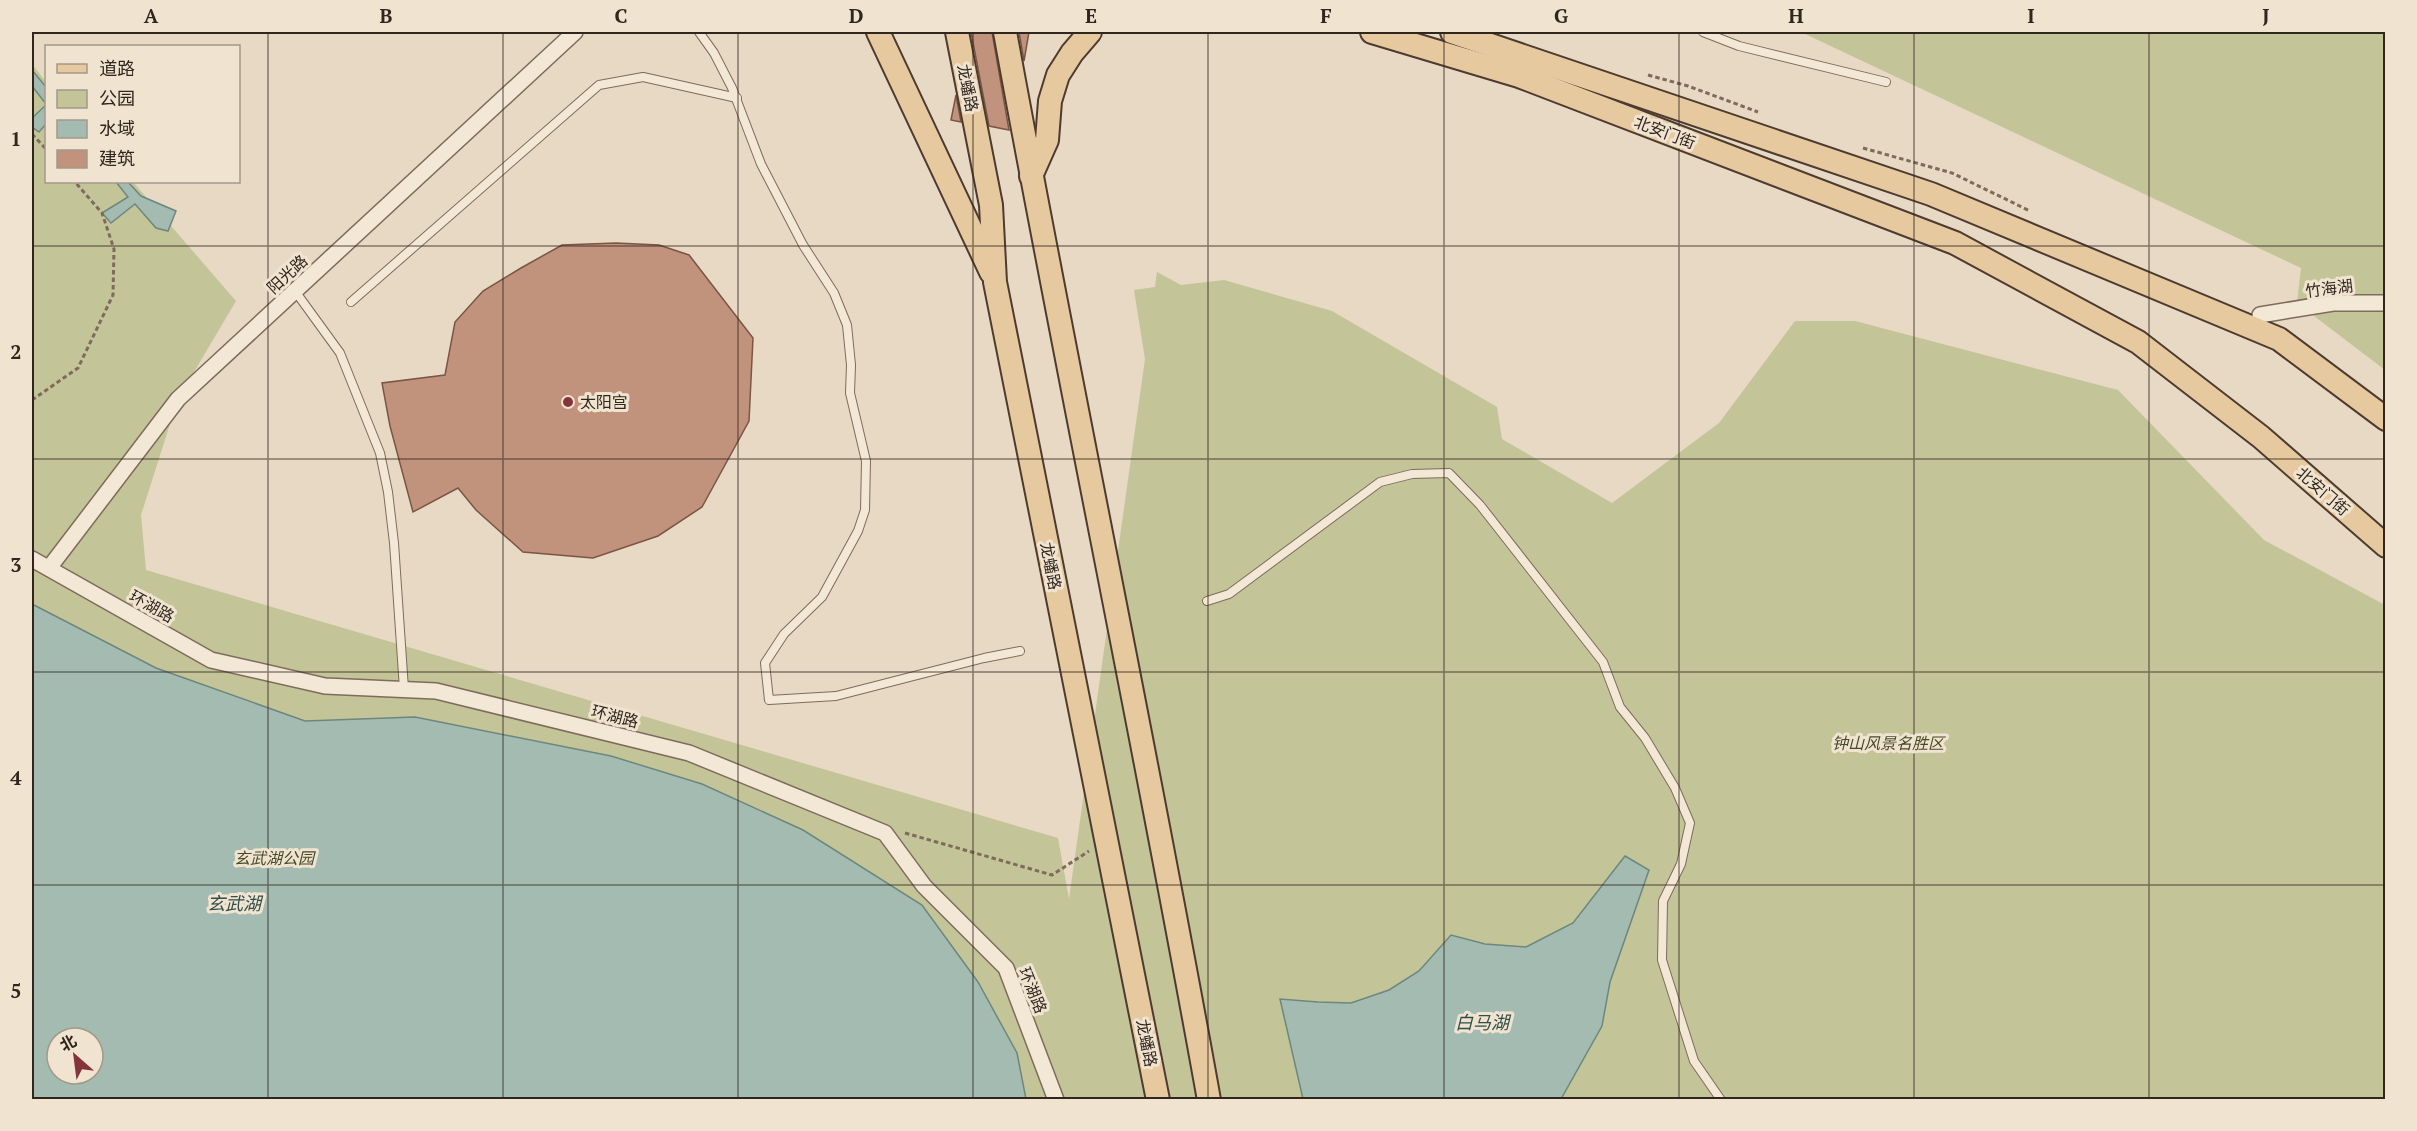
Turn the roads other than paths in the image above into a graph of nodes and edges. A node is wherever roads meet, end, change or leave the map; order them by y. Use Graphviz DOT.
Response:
graph roads {
  1 [pos="575,32"];
  2 [pos="699,32"];
  3 [pos="878,32"];
  4 [pos="957,32"];
  5 [pos="1005,32"];
  6 [pos="1090,32"];
  7 [pos="1372,32"];
  8 [pos="1452,32"];
  9 [pos="1703,32"];
  10 [pos="1886,82"];
  11 [pos="737,98"];
  12 [pos="1031,176"];
  13 [pos="995,282"];
  14 [pos="295,291"];
  15 [pos="351,302"];
  16 [pos="2385,303"];
  17 [pos="2260,315"];
  18 [pos="2385,420"];
  19 [pos="2385,546"];
  20 [pos="32,559"];
  21 [pos="50,568"];
  22 [pos="1207,601"];
  23 [pos="1020,651"];
  24 [pos="404,689"];
  25 [pos="1056,1100"];
  26 [pos="1158,1100"];
  27 [pos="1209,1100"];
  28 [pos="1721,1100"];
  1 -- 14 [label="street, 阳光路"];
  2 -- 11 [label="lane"];
  3 -- 13 [label="main road"];
  4 -- 13 [label="main road, 龙蟠路"];
  5 -- 12 [label="main road"];
  6 -- 12 [label="main road"];
  7 -- 19 [label="main road, 北安门街"];
  8 -- 18 [label="main road"];
  9 -- 10 [label="lane"];
  11 -- 15 [label="lane"];
  11 -- 23 [label="lane"];
  12 -- 27 [label="main road"];
  13 -- 26 [label="main road, 龙蟠路"];
  14 -- 21 [label="street, 阳光路"];
  14 -- 24 [label="lane"];
  16 -- 17 [label="street, 竹海湖"];
  20 -- 21 [label="street, 环湖路"];
  21 -- 24 [label="street, 环湖路"];
  22 -- 28 [label="lane"];
  24 -- 25 [label="street, 环湖路"];
}
